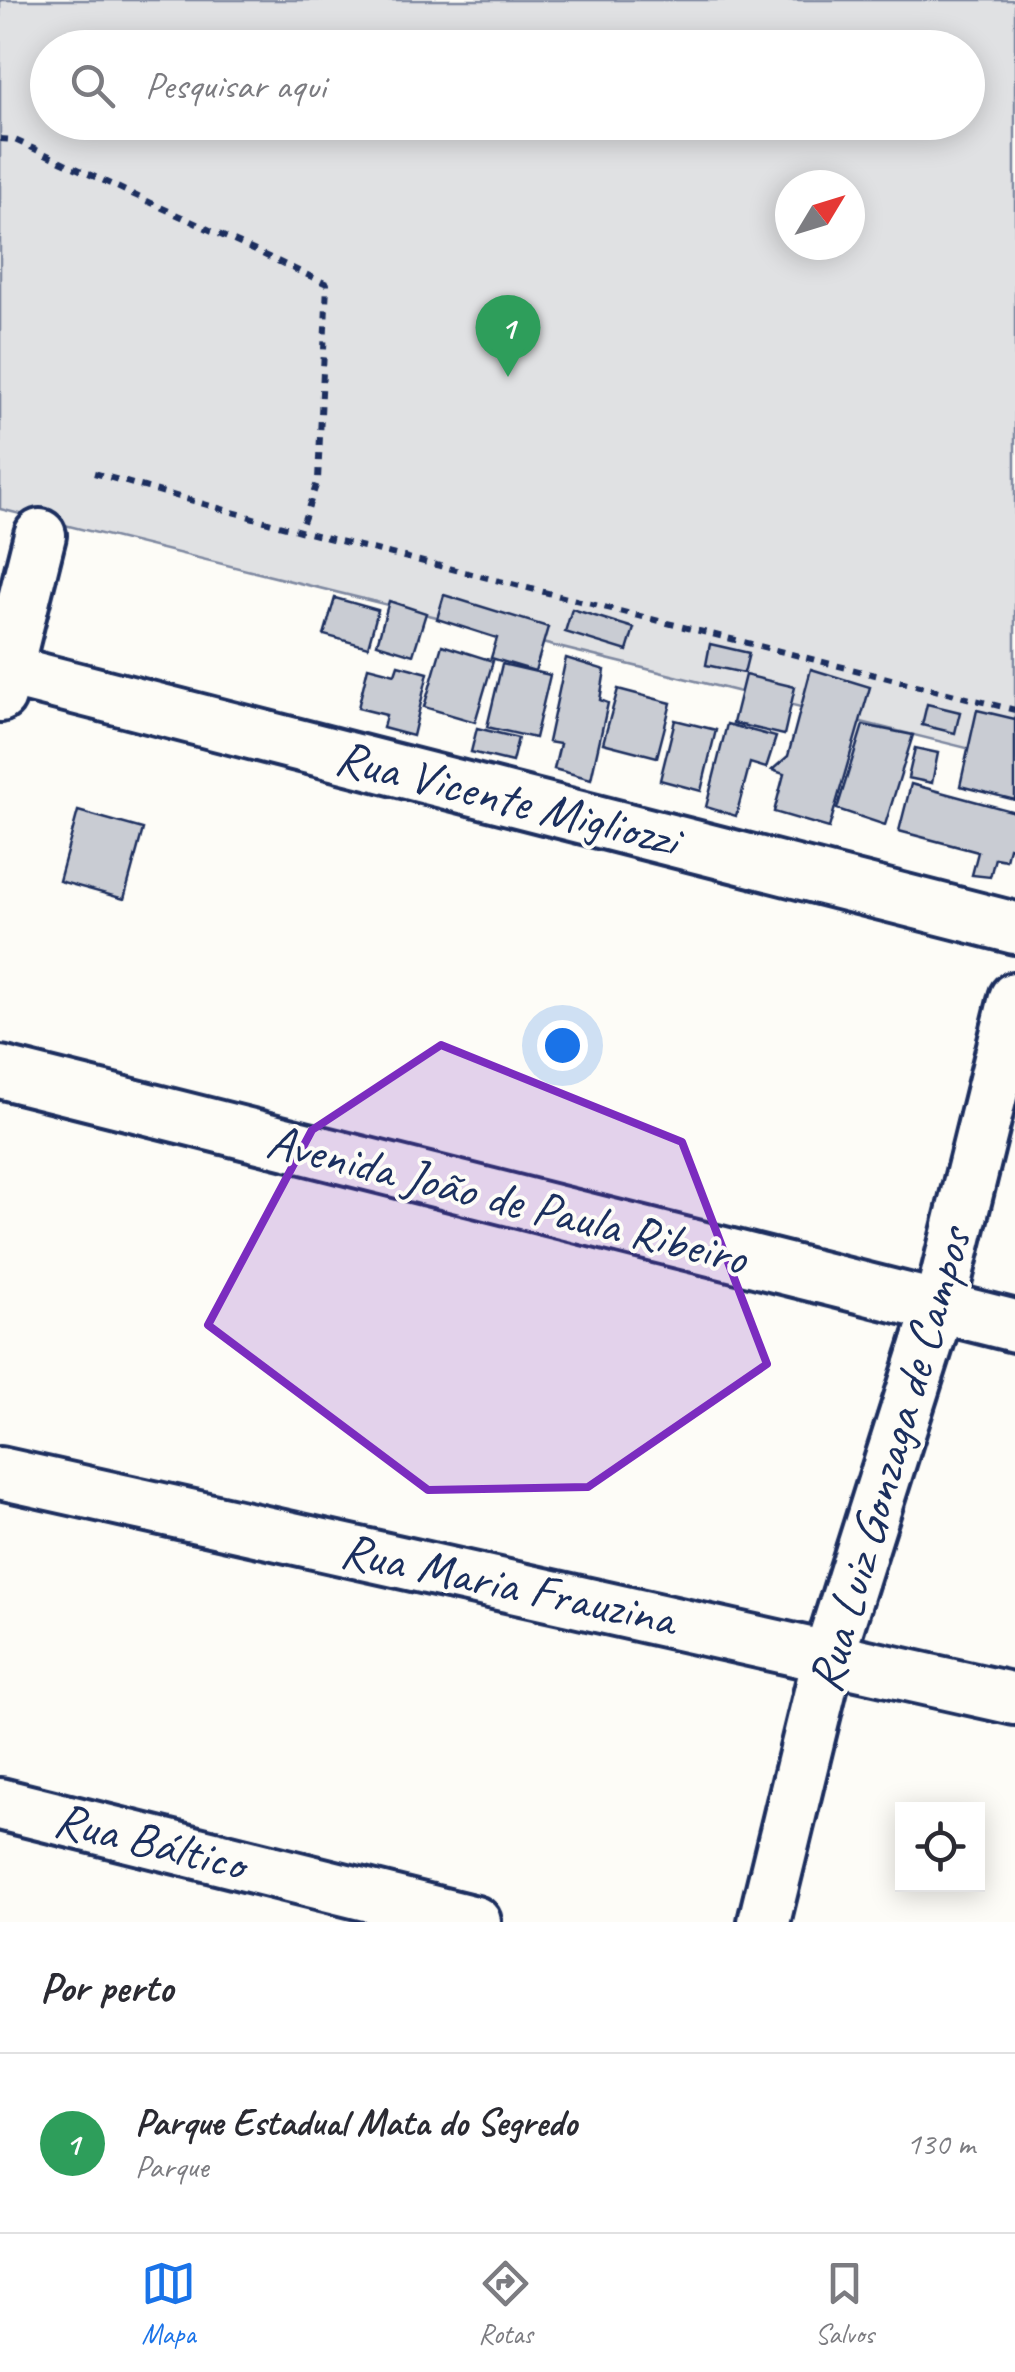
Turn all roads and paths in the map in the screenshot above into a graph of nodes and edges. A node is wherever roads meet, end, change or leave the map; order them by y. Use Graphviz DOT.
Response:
graph roads {
  1 [pos="0,139"];
  2 [pos="94,473"];
  3 [pos="300,532"];
  4 [pos="40,536"];
  5 [pos="2,678"];
  6 [pos="1015,710"];
  7 [pos="1015,928"];
  8 [pos="1015,998"];
  9 [pos="0,1072"];
  10 [pos="939,1307"];
  11 [pos="1015,1326"];
  12 [pos="0,1473"];
  13 [pos="829,1654"];
  14 [pos="1015,1699"];
  15 [pos="0,1804"];
  16 [pos="475,1922"];
  17 [pos="764,1922"];
  1 -- 3 [label="path"];
  2 -- 3 [label="path"];
  3 -- 6 [label="path"];
  4 -- 5 [label="street"];
  5 -- 7 [label="street, Rua Vicente Migliozzi"];
  8 -- 10 [label="street, Rua Luiz Gonzaga de Campos"];
  9 -- 10 [label="street, Avenida João de Paula Ribeiro"];
  10 -- 11 [label="street, Avenida João de Paula Ribeiro"];
  10 -- 13 [label="street, Rua Luiz Gonzaga de Campos"];
  12 -- 13 [label="street, Rua Maria Frauzina"];
  13 -- 14 [label="street, Rua Maria Frauzina"];
  13 -- 17 [label="street, Rua Luiz Gonzaga de Campos"];
  15 -- 16 [label="street, Rua Báltico"];
}
